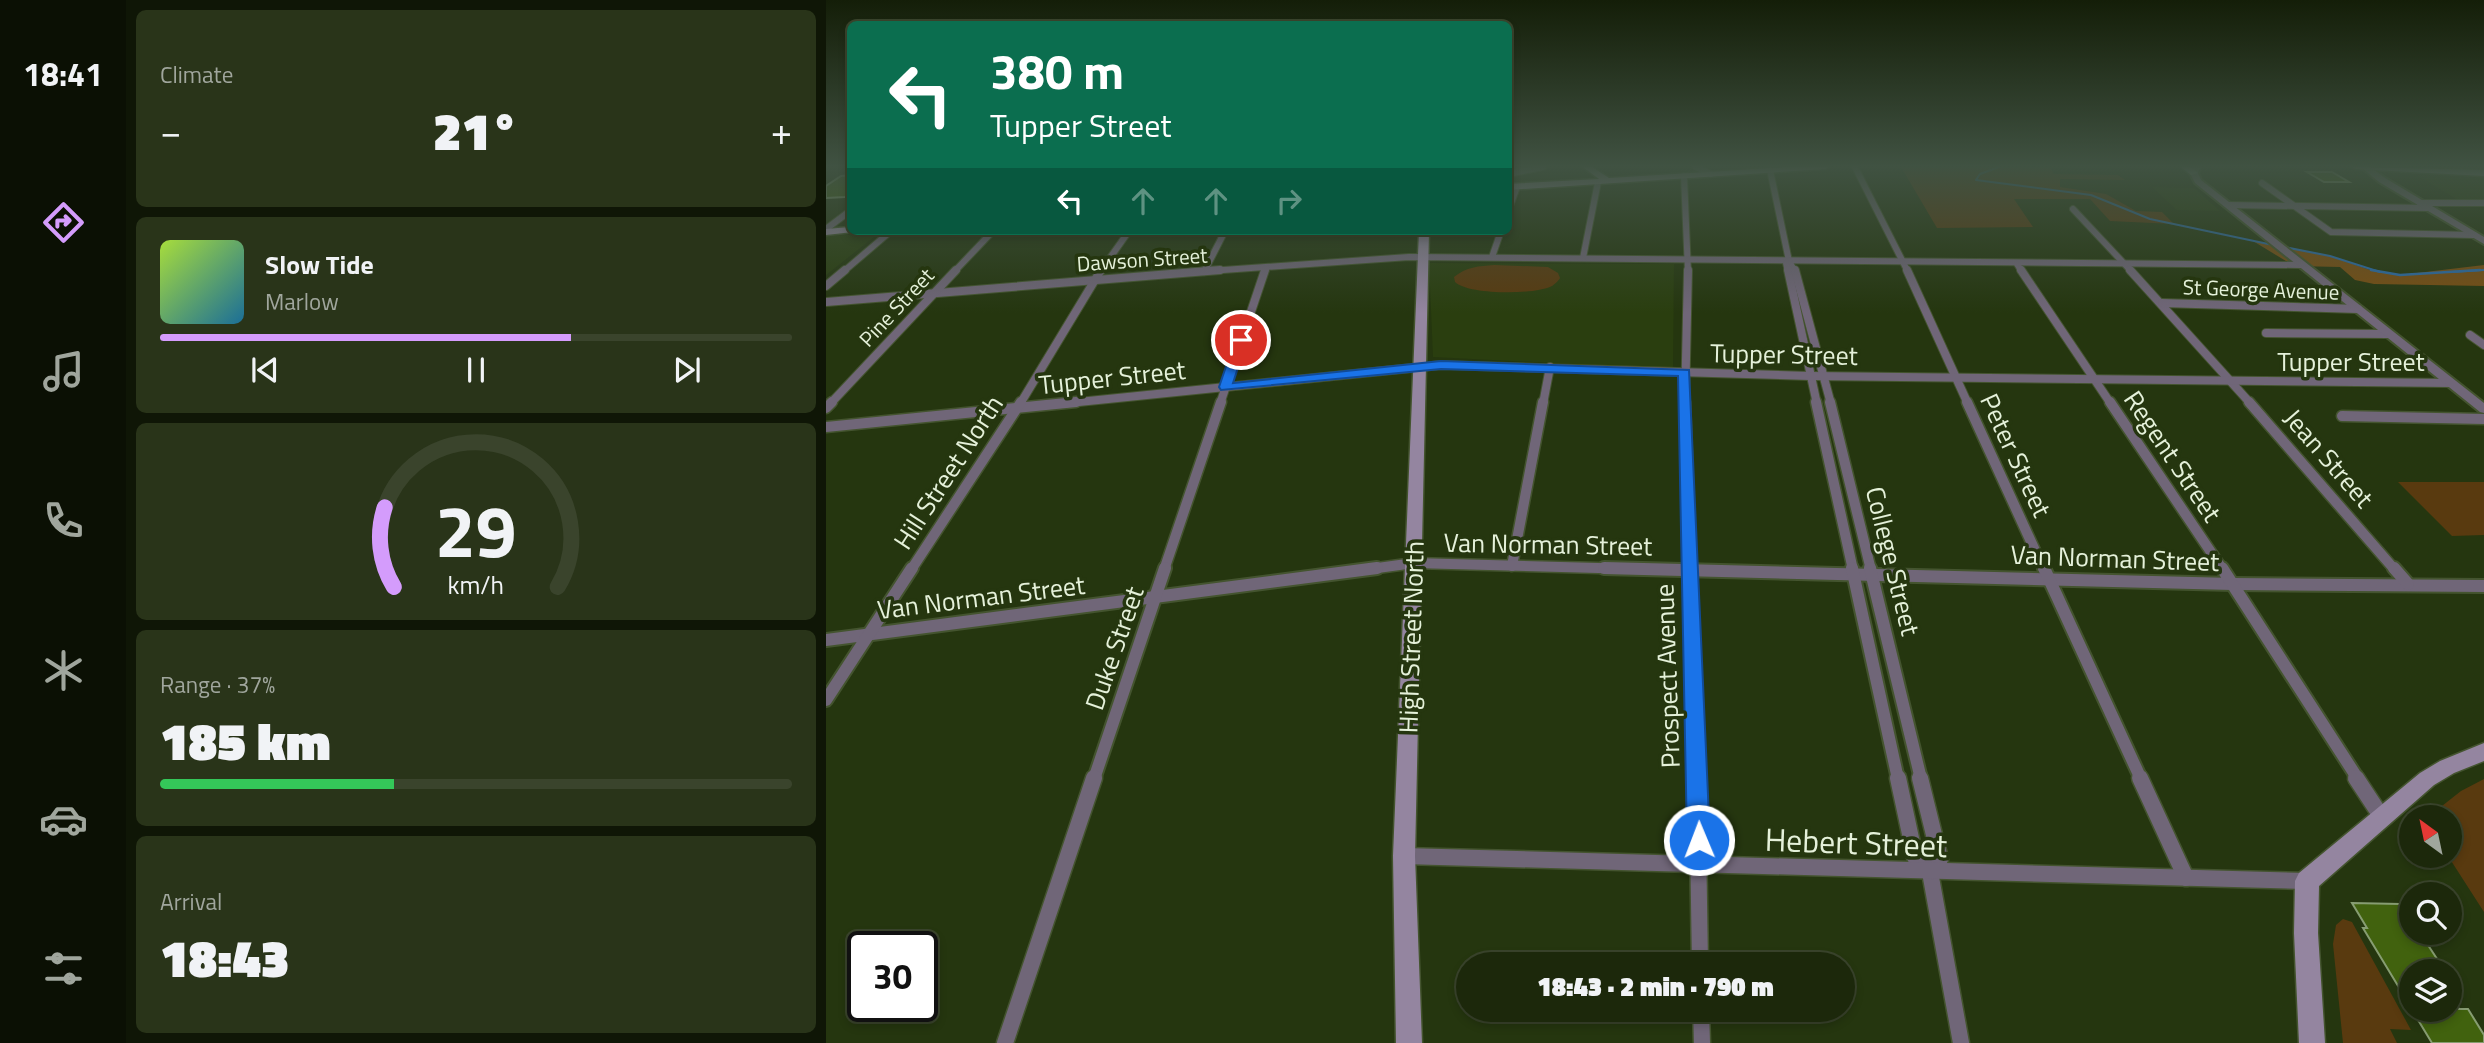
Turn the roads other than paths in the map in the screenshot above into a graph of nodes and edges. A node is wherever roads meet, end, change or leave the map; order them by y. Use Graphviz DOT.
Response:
graph roads {
  1 [pos="844,216"];
  2 [pos="1594,216"];
  3 [pos="1686,216"];
  4 [pos="1780,216"];
  5 [pos="1879,216"];
  6 [pos="2079,216"];
  7 [pos="2241,216"];
  8 [pos="2306,216"];
  9 [pos="2441,216"];
  10 [pos="826,230"];
  11 [pos="847,230"];
  12 [pos="886,235"];
  13 [pos="989,235"];
  14 [pos="1126,235"];
  15 [pos="1224,235"];
  16 [pos="1424,235"];
  17 [pos="1500,235"];
  18 [pos="2474,235"];
  19 [pos="2484,241"];
  20 [pos="1424,257"];
  21 [pos="1492,257"];
  22 [pos="1583,258"];
  23 [pos="1688,260"];
  24 [pos="1789,261"];
  25 [pos="1903,262"];
  26 [pos="2017,264"];
  27 [pos="2123,265"];
  28 [pos="2301,265"];
  29 [pos="1266,268"];
  30 [pos="1204,272"];
  31 [pos="1095,279"];
  32 [pos="826,286"];
  33 [pos="933,294"];
  34 [pos="826,302"];
  35 [pos="2162,303"];
  36 [pos="2358,309"];
  37 [pos="2266,333"];
  38 [pos="2388,334"];
  39 [pos="2470,335"];
  40 [pos="2484,345"];
  41 [pos="1550,367"];
  42 [pos="1419,368"];
  43 [pos="1684,372"];
  44 [pos="1810,376"];
  45 [pos="1824,376"];
  46 [pos="1954,377"];
  47 [pos="2093,379"];
  48 [pos="2232,382"];
  49 [pos="2451,383"];
  50 [pos="1225,387"];
  51 [pos="826,408"];
  52 [pos="1017,408"];
  53 [pos="2484,408"];
  54 [pos="2342,416"];
  55 [pos="2484,419"];
  56 [pos="1822,425"];
  57 [pos="1835,426"];
  58 [pos="826,427"];
  59 [pos="1414,563"];
  60 [pos="1512,566"];
  61 [pos="1689,570"];
  62 [pos="1853,575"];
  63 [pos="1871,576"];
  64 [pos="2048,578"];
  65 [pos="2233,584"];
  66 [pos="2409,584"];
  67 [pos="2484,586"];
  68 [pos="1157,597"];
  69 [pos="870,634"];
  70 [pos="826,640"];
  71 [pos="826,700"];
  72 [pos="2484,752"];
  73 [pos="2381,816"];
  74 [pos="1404,856"];
  75 [pos="1699,865"];
  76 [pos="1930,872"];
  77 [pos="2186,878"];
  78 [pos="2308,881"];
  79 [pos="1700,952"];
  80 [pos="1701,1022"];
  81 [pos="1005,1043"];
  82 [pos="1409,1043"];
  83 [pos="1702,1043"];
  84 [pos="1961,1043"];
  85 [pos="2312,1043"];
  1 -- 10 [label="street"];
  2 -- 22 [label="street"];
  3 -- 23 [label="street, Prospect Avenue"];
  4 -- 24 [label="street, College Street"];
  5 -- 25 [label="street, Peter Street"];
  6 -- 27 [label="street, Jean Street"];
  7 -- 28 [label="street"];
  8 -- 18 [label="street"];
  9 -- 18 [label="street"];
  10 -- 11 [label="main road"];
  12 -- 32 [label="street"];
  13 -- 33 [label="street, Pine Street"];
  14 -- 31 [label="street, Hill Street North"];
  15 -- 30 [label="street"];
  16 -- 20 [label="main road, High Street North"];
  17 -- 21 [label="street"];
  18 -- 19 [label="street"];
  20 -- 21 [label="street, Dawson Street"];
  20 -- 29 [label="street, Dawson Street"];
  20 -- 42 [label="main road, High Street North"];
  21 -- 22 [label="street, Dawson Street"];
  22 -- 23 [label="street, Dawson Street"];
  23 -- 24 [label="street, Dawson Street"];
  23 -- 43 [label="street, Prospect Avenue"];
  24 -- 25 [label="street, Dawson Street"];
  24 -- 44 [label="street, College Street"];
  24 -- 45 [label="street, College Street"];
  25 -- 26 [label="street, Dawson Street"];
  25 -- 46 [label="street, Peter Street"];
  26 -- 27 [label="street, Dawson Street"];
  26 -- 47 [label="street, Regent Street"];
  27 -- 28 [label="street, Dawson Street"];
  27 -- 35 [label="street, Jean Street"];
  28 -- 36 [label="street"];
  29 -- 30 [label="street, Dawson Street"];
  29 -- 50 [label="street, Duke Street"];
  30 -- 31 [label="street, Dawson Street"];
  31 -- 33 [label="street, Dawson Street"];
  31 -- 52 [label="street, Hill Street North"];
  33 -- 34 [label="street, Dawson Street"];
  33 -- 51 [label="street, Pine Street"];
  35 -- 36 [label="street, St George Avenue"];
  35 -- 48 [label="street, Jean Street"];
  36 -- 38 [label="street"];
  37 -- 38 [label="street"];
  38 -- 49 [label="street"];
  39 -- 40 [label="street"];
  41 -- 42 [label="street, Tupper Street"];
  41 -- 43 [label="street, Tupper Street"];
  41 -- 60 [label="street"];
  42 -- 50 [label="street, Tupper Street"];
  42 -- 59 [label="main road, High Street North"];
  43 -- 44 [label="street, Tupper Street"];
  43 -- 61 [label="street, Prospect Avenue"];
  44 -- 45 [label="street, Tupper Street"];
  44 -- 56 [label="street, College Street"];
  45 -- 46 [label="street, Tupper Street"];
  45 -- 57 [label="street, College Street"];
  46 -- 47 [label="street, Tupper Street"];
  46 -- 64 [label="street, Peter Street"];
  47 -- 48 [label="street, Tupper Street"];
  47 -- 65 [label="street, Regent Street"];
  48 -- 49 [label="street, Tupper Street"];
  48 -- 66 [label="street, Jean Street"];
  49 -- 53 [label="street"];
  50 -- 52 [label="street, Tupper Street"];
  50 -- 68 [label="street, Duke Street"];
  52 -- 58 [label="street, Tupper Street"];
  52 -- 69 [label="street, Hill Street North"];
  54 -- 55 [label="street"];
  56 -- 57 [label="street"];
  56 -- 62 [label="street, College Street"];
  57 -- 63 [label="street, College Street"];
  59 -- 60 [label="street, Van Norman Street"];
  59 -- 68 [label="street, Van Norman Street"];
  59 -- 74 [label="main road, High Street North"];
  60 -- 61 [label="street, Van Norman Street"];
  61 -- 62 [label="street, Van Norman Street"];
  61 -- 75 [label="street, Prospect Avenue"];
  62 -- 63 [label="street, Van Norman Street"];
  62 -- 76 [label="street, College Street"];
  63 -- 64 [label="street, Van Norman Street"];
  63 -- 76 [label="street, College Street"];
  64 -- 65 [label="street, Van Norman Street"];
  64 -- 77 [label="street, Peter Street"];
  65 -- 66 [label="street, Van Norman Street"];
  65 -- 73 [label="street, Regent Street"];
  66 -- 67 [label="street, Van Norman Street"];
  68 -- 69 [label="street, Van Norman Street"];
  68 -- 81 [label="street, Duke Street"];
  69 -- 70 [label="street, Van Norman Street"];
  69 -- 71 [label="street, Hill Street North"];
  72 -- 73 [label="main road"];
  73 -- 78 [label="main road"];
  74 -- 75 [label="street, Hebert Street"];
  74 -- 82 [label="main road, High Street North"];
  75 -- 76 [label="street, Hebert Street"];
  75 -- 79 [label="street, Prospect Avenue"];
  76 -- 77 [label="street, Hebert Street"];
  76 -- 84 [label="street, College Street"];
  77 -- 78 [label="street, Hebert Street"];
  78 -- 85 [label="main road"];
  80 -- 83 [label="street"];
}
